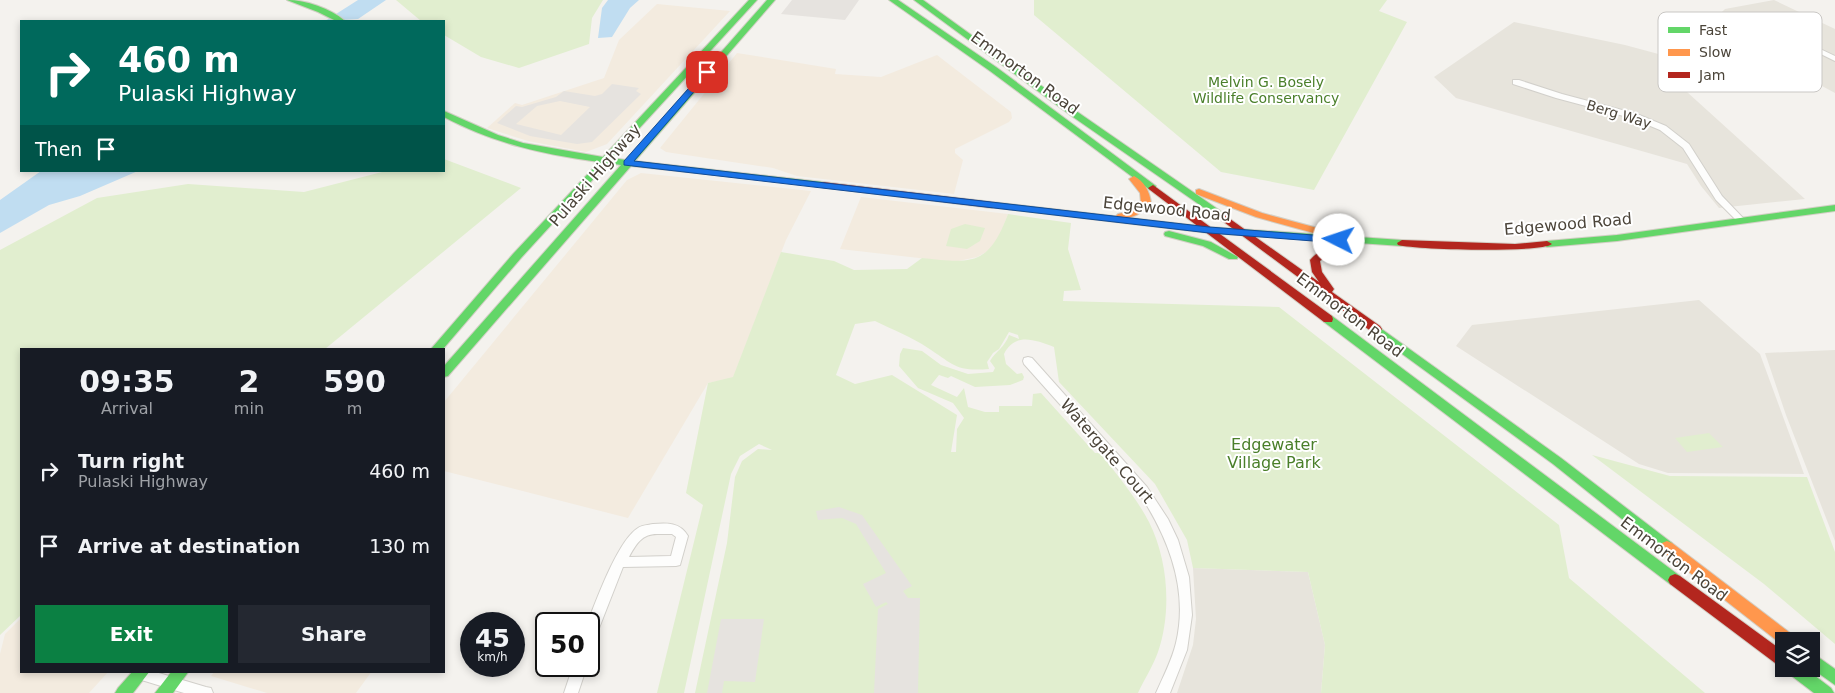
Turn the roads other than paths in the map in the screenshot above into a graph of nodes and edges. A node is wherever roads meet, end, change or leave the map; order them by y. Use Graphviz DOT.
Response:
graph roads {
  1 [pos="291,0"];
  2 [pos="753,0"];
  3 [pos="771,0"];
  4 [pos="893,0"];
  5 [pos="918,0"];
  6 [pos="337,18"];
  7 [pos="1822,53"];
  8 [pos="1835,59"];
  9 [pos="1516,82"];
  10 [pos="445,115"];
  11 [pos="605,160"];
  12 [pos="627,163"];
  13 [pos="1153,166"];
  14 [pos="1126,168"];
  15 [pos="1835,208"];
  16 [pos="1100,218"];
  17 [pos="1741,220"];
  18 [pos="1209,230"];
  19 [pos="1246,234"];
  20 [pos="1376,242"];
  21 [pos="1284,286"];
  22 [pos="1344,306"];
  23 [pos="437,348"];
  24 [pos="1028,361"];
  25 [pos="445,372"];
  26 [pos="621,562"];
  27 [pos="598,612"];
  28 [pos="1777,632"];
  29 [pos="1775,654"];
  30 [pos="1820,666"];
  31 [pos="142,673"];
  32 [pos="180,673"];
  33 [pos="577,677"];
  34 [pos="1805,677"];
  35 [pos="1835,678"];
  36 [pos="167,688"];
  37 [pos="123,693"];
  38 [pos="206,693"];
  39 [pos="572,693"];
  40 [pos="1163,693"];
  41 [pos="1826,693"];
  1 -- 6 [label="main road"];
  2 -- 11 [label="main road, Pulaski Highway"];
  3 -- 12 [label="main road, Pulaski Highway"];
  4 -- 14 [label="main road, Emmorton Road"];
  5 -- 13 [label="main road, Emmorton Road"];
  7 -- 8 [label="street"];
  9 -- 17 [label="street, Berg Way"];
  10 -- 11 [label="main road, Edgewood Road"];
  11 -- 12 [label="main road, Edgewood Road"];
  11 -- 23 [label="main road, Pulaski Highway"];
  12 -- 16 [label="main road, Edgewood Road"];
  12 -- 25 [label="main road, Pulaski Highway"];
  13 -- 19 [label="main road, Emmorton Road"];
  13 -- 20 [label="main road"];
  14 -- 16 [label="main road"];
  14 -- 18 [label="main road, Emmorton Road"];
  15 -- 17 [label="main road, Edgewood Road"];
  16 -- 18 [label="main road, Edgewood Road"];
  16 -- 21 [label="main road"];
  17 -- 20 [label="main road, Edgewood Road"];
  18 -- 19 [label="main road, Edgewood Road"];
  18 -- 21 [label="main road, Emmorton Road"];
  19 -- 20 [label="main road, Edgewood Road"];
  19 -- 22 [label="main road, Emmorton Road"];
  20 -- 22 [label="main road"];
  21 -- 29 [label="main road, Emmorton Road"];
  22 -- 28 [label="main road, Emmorton Road"];
  24 -- 40 [label="street, Watergate Court"];
  26 -- 26 [label="street"];
  26 -- 27 [label="street"];
  30 -- 35 [label="main road"];
  31 -- 36 [label="street"];
  31 -- 37 [label="main road"];
  32 -- 36 [label="main road"];
  33 -- 39 [label="street"];
  34 -- 41 [label="main road"];
  36 -- 38 [label="street"];
}
